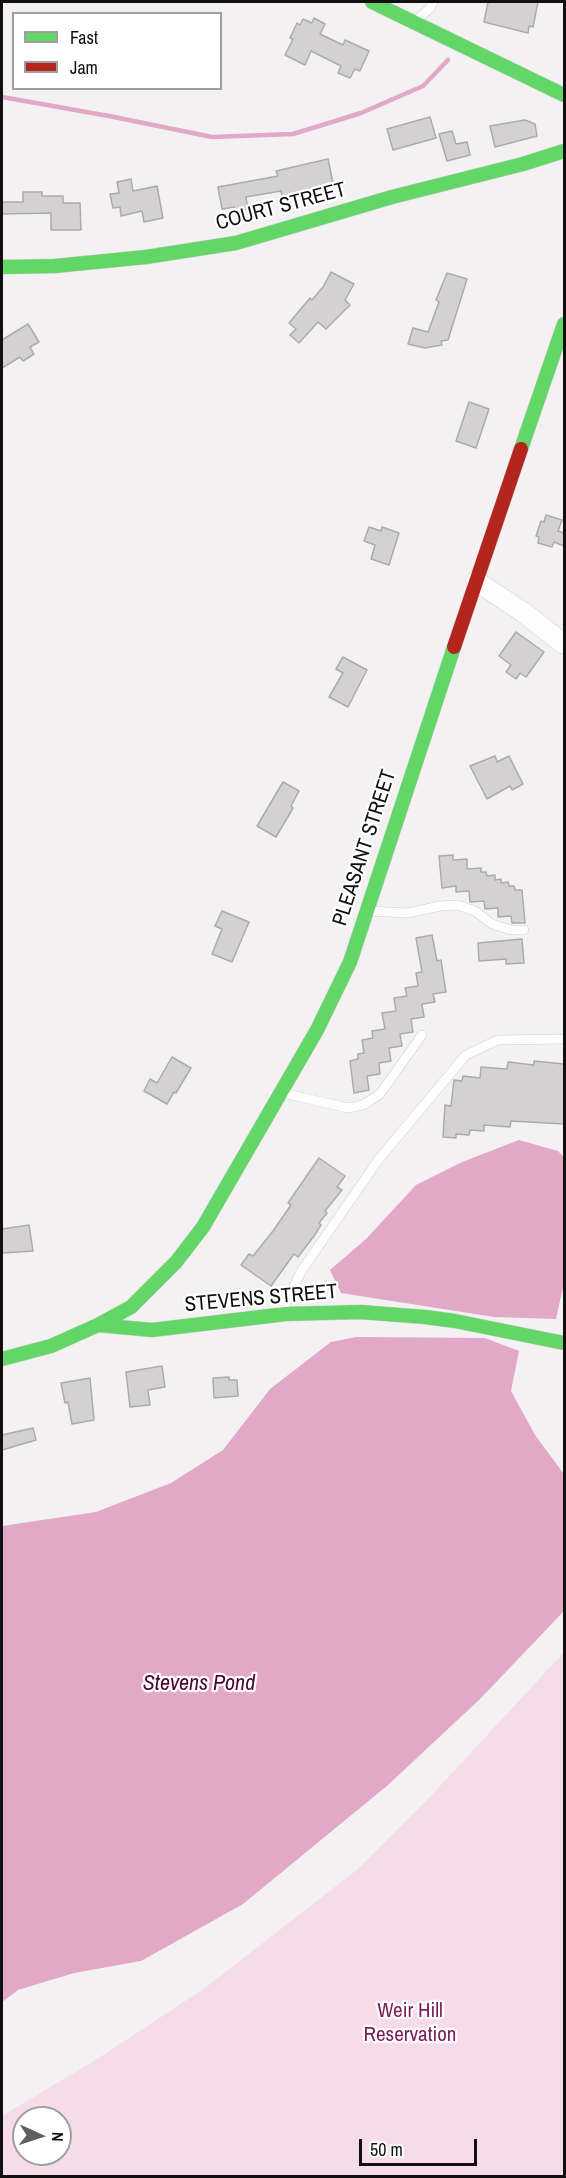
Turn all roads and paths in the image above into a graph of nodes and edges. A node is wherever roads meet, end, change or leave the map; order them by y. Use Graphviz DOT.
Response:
graph roads {
  1 [pos="372,2"];
  2 [pos="433,2"];
  3 [pos="415,22"];
  4 [pos="564,95"];
  5 [pos="564,151"];
  6 [pos="2,267"];
  7 [pos="564,324"];
  8 [pos="476,581"];
  9 [pos="564,644"];
  10 [pos="367,911"];
  11 [pos="524,930"];
  12 [pos="422,1035"];
  13 [pos="564,1039"];
  14 [pos="281,1093"];
  15 [pos="280,1315"];
  16 [pos="98,1325"];
  17 [pos="564,1343"];
  18 [pos="4,1360"];
  1 -- 3 [label="street"];
  2 -- 3 [label="lane"];
  3 -- 4 [label="street"];
  5 -- 6 [label="street, COURT STREET"];
  7 -- 8 [label="street, PLEASANT STREET"];
  8 -- 9 [label="street"];
  8 -- 10 [label="street, PLEASANT STREET"];
  10 -- 11 [label="lane"];
  10 -- 14 [label="street, PLEASANT STREET"];
  12 -- 14 [label="lane"];
  13 -- 15 [label="lane"];
  14 -- 16 [label="street, PLEASANT STREET"];
  15 -- 16 [label="street, STEVENS STREET"];
  15 -- 17 [label="street, STEVENS STREET"];
  16 -- 18 [label="street, STEVENS STREET"];
}
